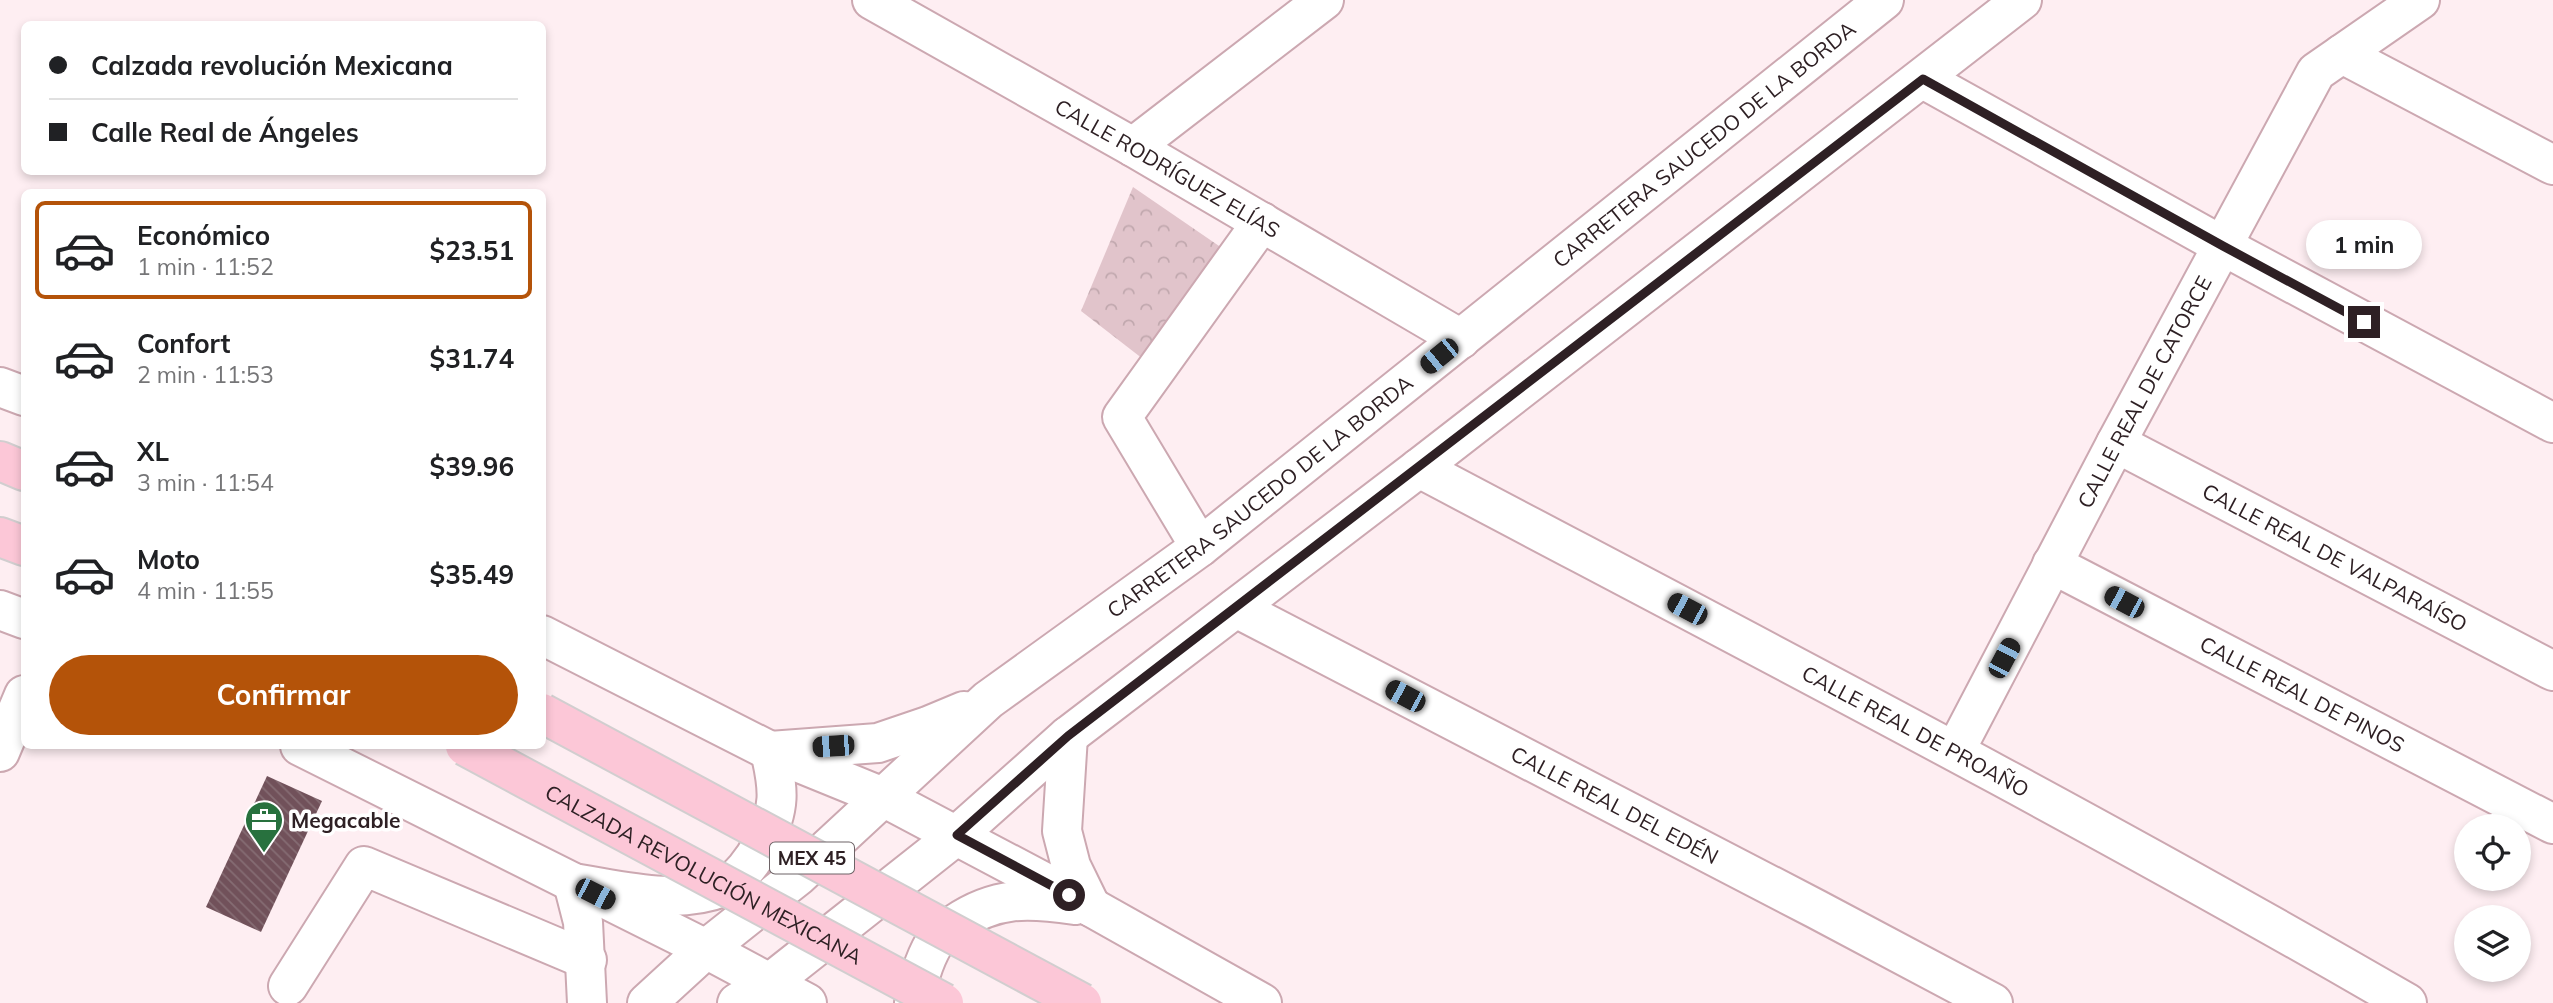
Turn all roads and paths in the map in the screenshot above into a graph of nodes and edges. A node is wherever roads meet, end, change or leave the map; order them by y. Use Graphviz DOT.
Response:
graph roads {
  1 [pos="872,0"];
  2 [pos="1324,0"];
  3 [pos="1884,0"];
  4 [pos="2022,0"];
  5 [pos="2420,0"];
  6 [pos="2342,54"];
  7 [pos="1923,79"];
  8 [pos="1133,147"];
  9 [pos="2553,165"];
  10 [pos="1262,222"];
  11 [pos="2223,246"];
  12 [pos="1461,339"];
  13 [pos="0,387"];
  14 [pos="21,395"];
  15 [pos="2553,423"];
  16 [pos="2116,443"];
  17 [pos="0,461"];
  18 [pos="1419,468"];
  19 [pos="21,470"];
  20 [pos="0,537"];
  21 [pos="21,545"];
  22 [pos="1200,547"];
  23 [pos="2052,565"];
  24 [pos="1236,608"];
  25 [pos="0,610"];
  26 [pos="21,618"];
  27 [pos="546,637"];
  28 [pos="2553,671"];
  29 [pos="988,700"];
  30 [pos="21,702"];
  31 [pos="546,715"];
  32 [pos="1068,736"];
  33 [pos="306,749"];
  34 [pos="471,749"];
  35 [pos="770,751"];
  36 [pos="1955,751"];
  37 [pos="0,752"];
  38 [pos="883,797"];
  39 [pos="2553,824"];
  40 [pos="957,835"];
  41 [pos="573,883"];
  42 [pos="1091,907"];
  43 [pos="706,949"];
  44 [pos="586,960"];
  45 [pos="771,982"];
  46 [pos="288,986"];
  47 [pos="587,1003"];
  48 [pos="647,1003"];
  49 [pos="737,1003"];
  50 [pos="807,1003"];
  51 [pos="914,1003"];
  52 [pos="944,1003"];
  53 [pos="1082,1003"];
  54 [pos="1262,1003"];
  55 [pos="1993,1003"];
  56 [pos="2407,1003"];
  1 -- 8 [label="street, CALLE RODRÍGUEZ ELÍAS"];
  2 -- 8 [label="street"];
  3 -- 12 [label="street, CARRETERA SAUCEDO DE LA BORDA"];
  4 -- 7 [label="street"];
  5 -- 6 [label="street, CALLE REAL DE CATORCE"];
  6 -- 9 [label="street"];
  6 -- 11 [label="street, CALLE REAL DE CATORCE"];
  7 -- 11 [label="street"];
  7 -- 18 [label="street"];
  8 -- 10 [label="street, CALLE RODRÍGUEZ ELÍAS"];
  10 -- 12 [label="street, CALLE RODRÍGUEZ ELÍAS"];
  10 -- 22 [label="street"];
  11 -- 15 [label="street"];
  11 -- 16 [label="street, CALLE REAL DE CATORCE"];
  12 -- 22 [label="street, CARRETERA SAUCEDO DE LA BORDA"];
  13 -- 14 [label="street"];
  16 -- 23 [label="street, CALLE REAL DE CATORCE"];
  16 -- 28 [label="street, CALLE REAL DE VALPARAÍSO"];
  17 -- 19 [label="main road"];
  18 -- 24 [label="street"];
  18 -- 36 [label="street, CALLE REAL DE PROAÑO"];
  20 -- 21 [label="main road"];
  22 -- 29 [label="street, CARRETERA SAUCEDO DE LA BORDA"];
  23 -- 36 [label="street, CALLE REAL DE CATORCE"];
  23 -- 39 [label="street, CALLE REAL DE PINOS"];
  24 -- 32 [label="street"];
  24 -- 55 [label="street, CALLE REAL DEL EDÉN"];
  25 -- 26 [label="street"];
  27 -- 35 [label="street"];
  29 -- 35 [label="street"];
  29 -- 38 [label="street, CARRETERA SAUCEDO DE LA BORDA"];
  30 -- 37 [label="street"];
  31 -- 53 [label="main road, MEX 45, bridge"];
  32 -- 40 [label="street"];
  32 -- 42 [label="street"];
  33 -- 41 [label="street"];
  34 -- 52 [label="main road, CALZADA REVOLUCIÓN MEXICANA, bridge"];
  35 -- 38 [label="street"];
  35 -- 41 [label="street"];
  36 -- 56 [label="street, CALLE REAL DE PROAÑO"];
  38 -- 40 [label="street"];
  38 -- 43 [label="street, CARRETERA SAUCEDO DE LA BORDA"];
  40 -- 42 [label="street"];
  40 -- 45 [label="street"];
  41 -- 43 [label="street"];
  41 -- 44 [label="street"];
  42 -- 51 [label="street"];
  42 -- 54 [label="street"];
  43 -- 45 [label="street"];
  43 -- 48 [label="street, CARRETERA SAUCEDO DE LA BORDA"];
  44 -- 46 [label="street"];
  44 -- 47 [label="street"];
  45 -- 49 [label="street"];
  45 -- 50 [label="street"];
}
